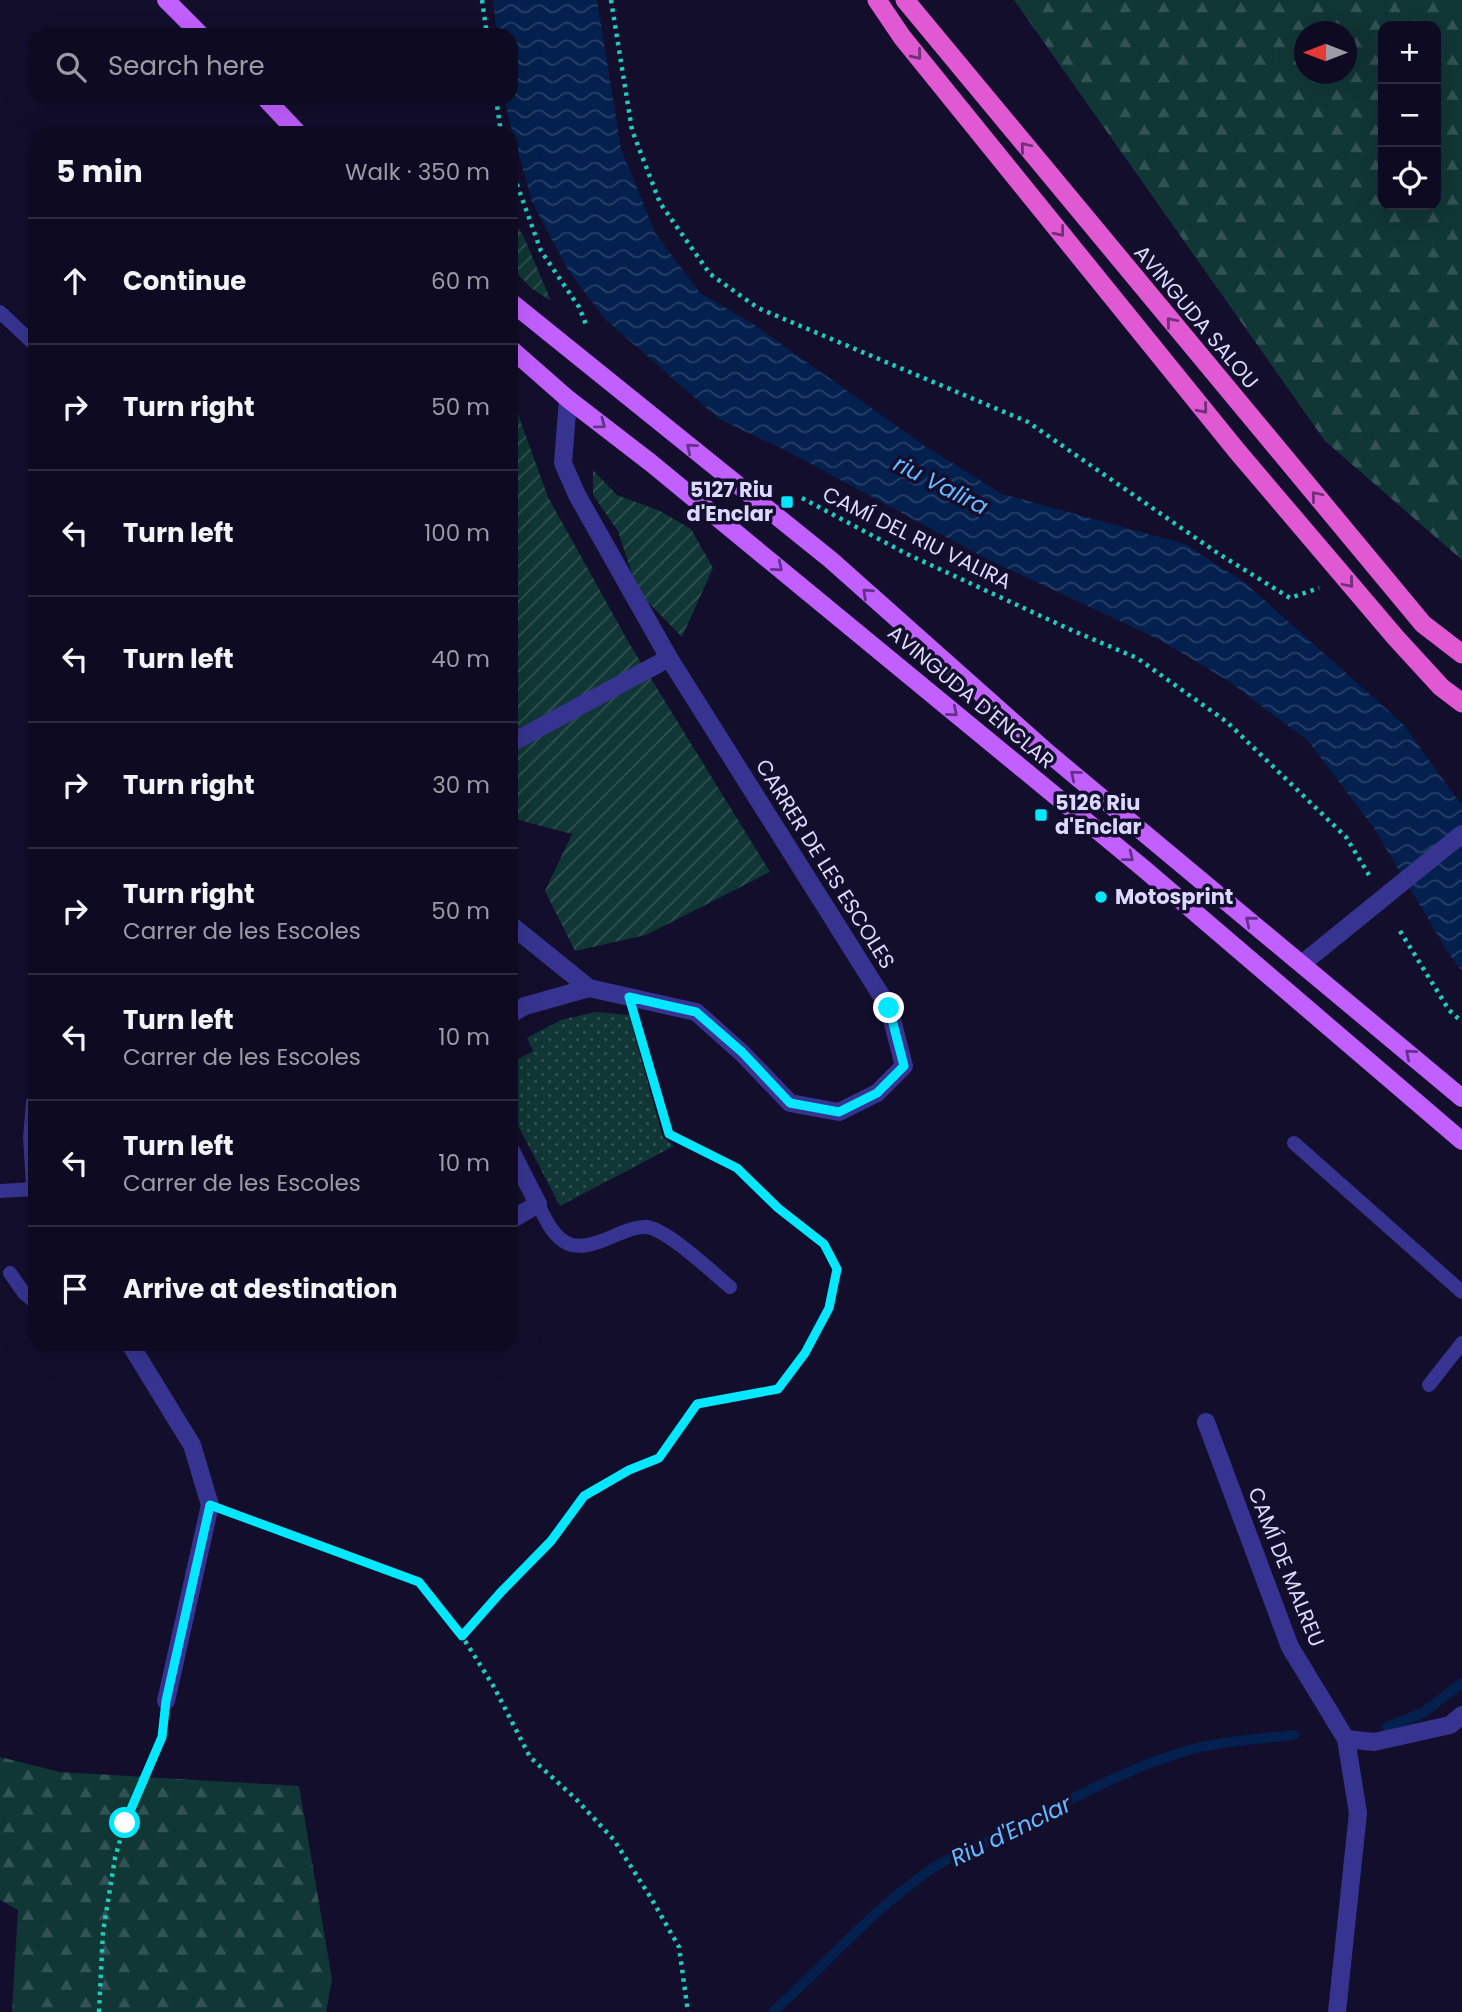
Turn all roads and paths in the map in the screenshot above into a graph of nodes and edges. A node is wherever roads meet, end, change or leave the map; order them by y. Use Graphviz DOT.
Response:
graph roads {
  1 [pos="166,0"];
  2 [pos="482,0"];
  3 [pos="611,0"];
  4 [pos="877,0"];
  5 [pos="905,0"];
  6 [pos="194,28"];
  7 [pos="486,28"];
  8 [pos="272,105"];
  9 [pos="497,105"];
  10 [pos="278,112"];
  11 [pos="291,126"];
  12 [pos="295,126"];
  13 [pos="500,126"];
  14 [pos="518,187"];
  15 [pos="518,308"];
  16 [pos="0,312"];
  17 [pos="589,333"];
  18 [pos="28,338"];
  19 [pos="518,355"];
  20 [pos="568,399"];
  21 [pos="793,492"];
  22 [pos="1322,587"];
  23 [pos="1462,654"];
  24 [pos="669,658"];
  25 [pos="1462,703"];
  26 [pos="518,739"];
  27 [pos="1462,834"];
  28 [pos="1372,880"];
  29 [pos="518,931"];
  30 [pos="1400,931"];
  31 [pos="1303,963"];
  32 [pos="589,988"];
  33 [pos="629,997"];
  34 [pos="518,1010"];
  35 [pos="1462,1022"];
  36 [pos="1462,1098"];
  37 [pos="1462,1141"];
  38 [pos="1294,1143"];
  39 [pos="518,1165"];
  40 [pos="28,1188"];
  41 [pos="0,1191"];
  42 [pos="538,1204"];
  43 [pos="518,1216"];
  44 [pos="10,1273"];
  45 [pos="730,1287"];
  46 [pos="1462,1292"];
  47 [pos="28,1296"];
  48 [pos="1462,1343"];
  49 [pos="134,1351"];
  50 [pos="1429,1385"];
  51 [pos="1206,1422"];
  52 [pos="210,1505"];
  53 [pos="462,1636"];
  54 [pos="166,1701"];
  55 [pos="1462,1715"];
  56 [pos="1346,1739"];
  57 [pos="99,2012"];
  58 [pos="688,2012"];
  59 [pos="1337,2012"];
  1 -- 6 [label="main road"];
  2 -- 7 [label="path"];
  3 -- 22 [label="path"];
  4 -- 25 [label="highway, one-way"];
  23 -- 5 [label="highway, AVINGUDA SALOU, one-way"];
  8 -- 10 [label="main road"];
  9 -- 13 [label="path"];
  10 -- 11 [label="main road"];
  10 -- 12 [label="main road"];
  14 -- 17 [label="path"];
  31 -- 15 [label="main road, AVINGUDA D'ENCLAR, one-way"];
  16 -- 18 [label="lane"];
  19 -- 20 [label="main road, AVINGUDA D'ENCLAR"];
  20 -- 24 [label="street, CARRER DE LES ESCOLES"];
  20 -- 37 [label="main road, AVINGUDA D'ENCLAR, one-way"];
  21 -- 28 [label="path, CAMÍ DEL RIU VALIRA"];
  24 -- 26 [label="street"];
  24 -- 33 [label="street, CARRER DE LES ESCOLES"];
  27 -- 31 [label="street"];
  29 -- 32 [label="street, CARRER DE LES ESCOLES"];
  30 -- 35 [label="path"];
  36 -- 31 [label="main road, AVINGUDA D'ENCLAR, one-way"];
  32 -- 33 [label="street, CARRER DE LES ESCOLES"];
  32 -- 34 [label="street, CARRER DE LES ESCOLES"];
  33 -- 53 [label="path"];
  38 -- 46 [label="lane"];
  39 -- 42 [label="street"];
  40 -- 41 [label="lane"];
  42 -- 43 [label="street"];
  42 -- 45 [label="lane"];
  44 -- 47 [label="lane"];
  48 -- 50 [label="lane"];
  49 -- 52 [label="street"];
  51 -- 56 [label="street, CAMÍ DE MALREU"];
  52 -- 53 [label="path"];
  52 -- 54 [label="street"];
  53 -- 58 [label="path"];
  54 -- 57 [label="path"];
  55 -- 56 [label="street"];
  56 -- 59 [label="street, CAMÍ DE MALREU"];
}
